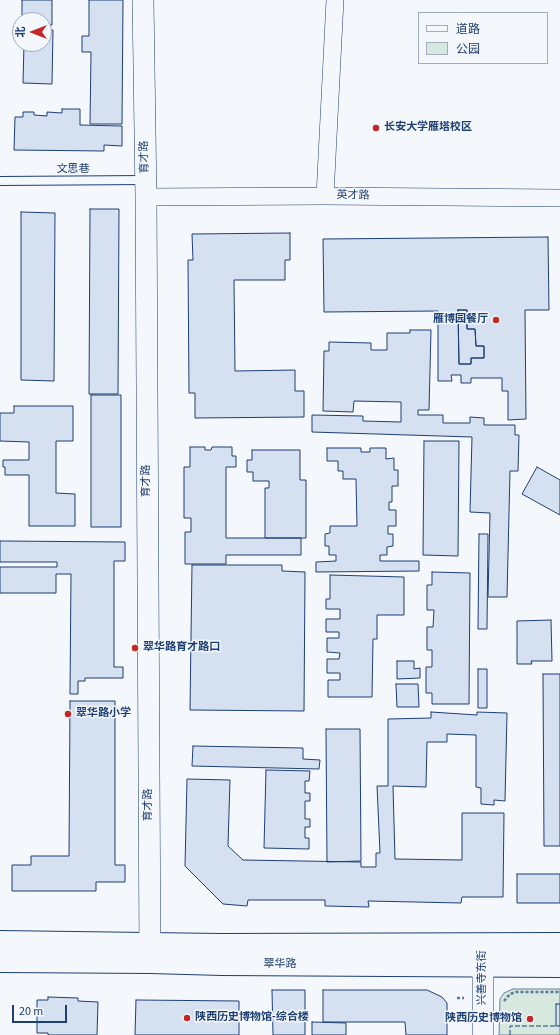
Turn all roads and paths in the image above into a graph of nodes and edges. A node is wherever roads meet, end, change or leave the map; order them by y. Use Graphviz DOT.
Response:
graph roads {
  1 [pos="143,0"];
  2 [pos="335,0"];
  3 [pos="0,181"];
  4 [pos="146,189"];
  5 [pos="325,196"];
  6 [pos="560,198"];
  7 [pos="0,942"];
  8 [pos="483,944"];
  9 [pos="560,944"];
  10 [pos="150,953"];
  11 [pos="0,961"];
  12 [pos="483,966"];
  13 [pos="560,966"];
  14 [pos="560,992"];
  15 [pos="503,1005"];
  16 [pos="483,1035"];
  1 -- 4 [label="street, 育才路"];
  2 -- 5 [label="street"];
  3 -- 4 [label="lane, 文思巷"];
  4 -- 5 [label="street, 英才路"];
  4 -- 10 [label="street, 育才路"];
  5 -- 6 [label="street, 英才路"];
  7 -- 10 [label="main road, 翠华路"];
  8 -- 9 [label="main road, 翠华路"];
  8 -- 10 [label="main road, 翠华路"];
  8 -- 12 [label="street, 兴善寺东街"];
  10 -- 11 [label="main road, 翠华路"];
  10 -- 12 [label="main road, 翠华路"];
  12 -- 13 [label="main road, 翠华路"];
  12 -- 16 [label="street, 兴善寺东街"];
  14 -- 15 [label="path"];
}
